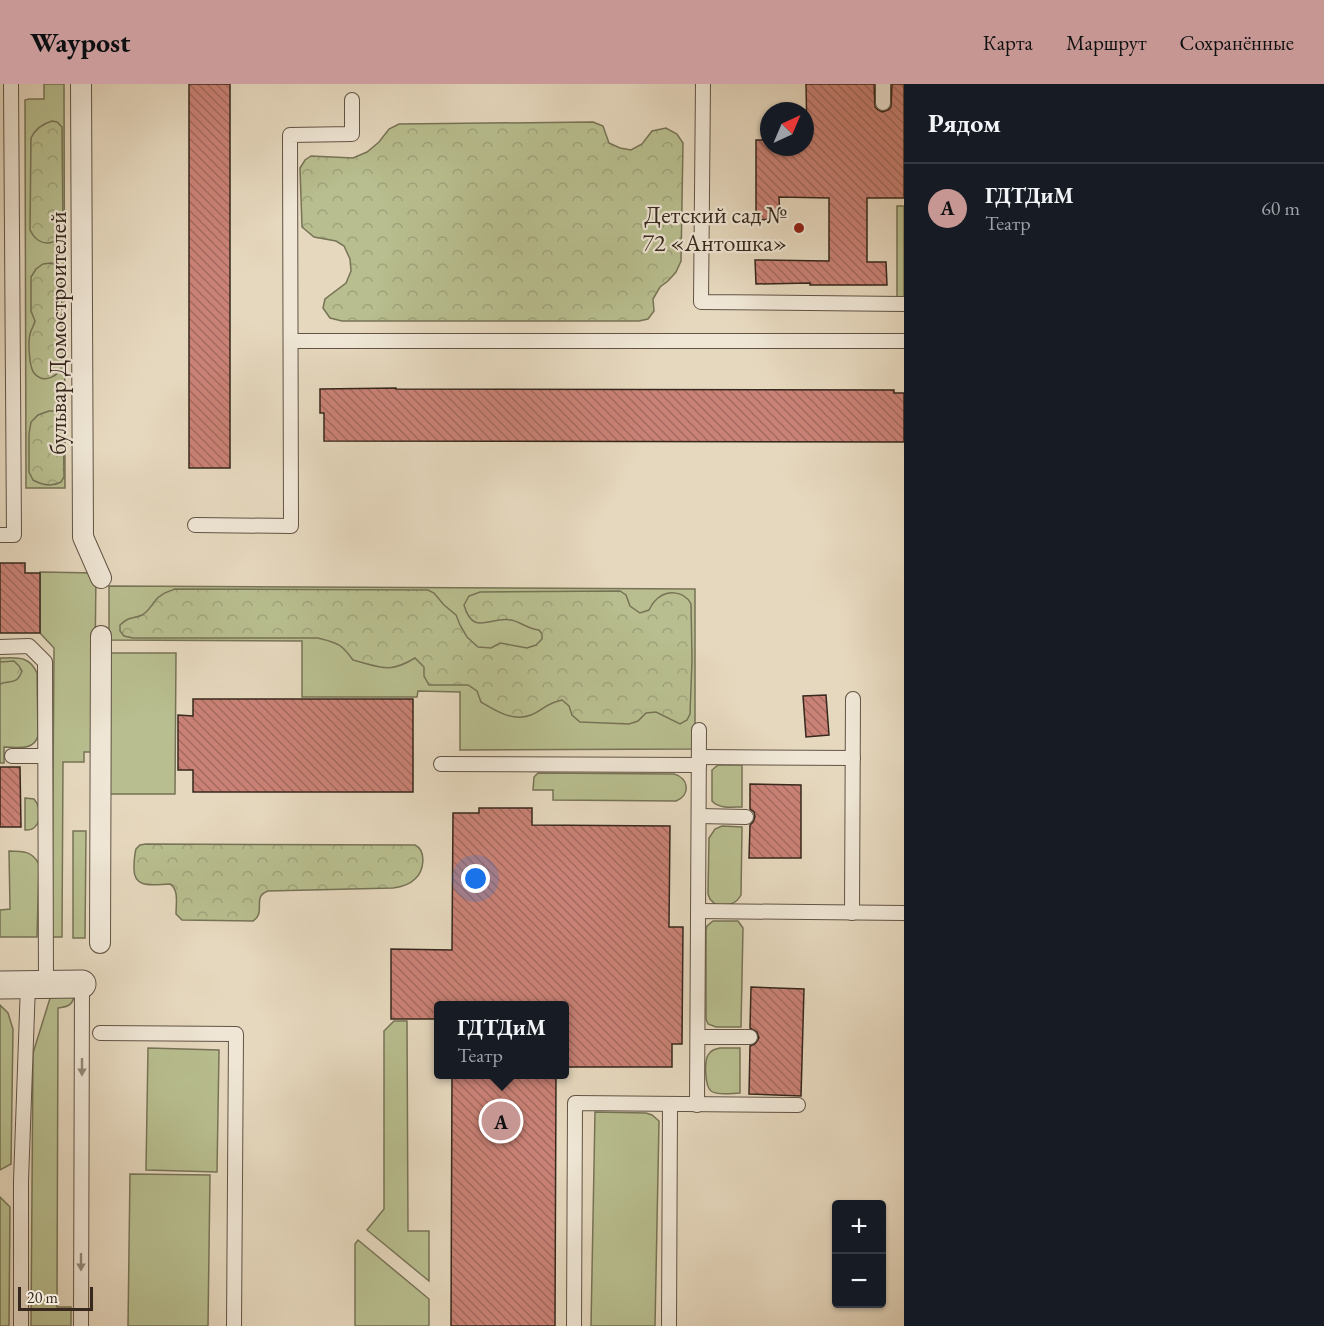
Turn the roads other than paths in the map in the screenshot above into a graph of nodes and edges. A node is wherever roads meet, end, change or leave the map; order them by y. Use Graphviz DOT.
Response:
graph roads {
  1 [pos="11,84"];
  2 [pos="81,84"];
  3 [pos="703,84"];
  4 [pos="883,84"];
  5 [pos="352,100"];
  6 [pos="883,103"];
  7 [pos="6,152"];
  8 [pos="904,304"];
  9 [pos="291,340"];
  10 [pos="904,341"];
  11 [pos="195,525"];
  12 [pos="0,535"];
  13 [pos="102,578"];
  14 [pos="101,636"];
  15 [pos="0,647"];
  16 [pos="853,699"];
  17 [pos="699,730"];
  18 [pos="12,756"];
  19 [pos="45,756"];
  20 [pos="853,758"];
  21 [pos="699,761"];
  22 [pos="441,764"];
  23 [pos="699,816"];
  24 [pos="746,817"];
  25 [pos="698,911"];
  26 [pos="852,913"];
  27 [pos="904,913"];
  28 [pos="100,943"];
  29 [pos="37,984"];
  30 [pos="82,984"];
  31 [pos="0,985"];
  32 [pos="100,1033"];
  33 [pos="698,1037"];
  34 [pos="750,1037"];
  35 [pos="670,1104"];
  36 [pos="697,1105"];
  37 [pos="798,1105"];
  38 [pos="21,1326"];
  39 [pos="81,1326"];
  40 [pos="234,1326"];
  41 [pos="574,1326"];
  42 [pos="669,1326"];
  1 -- 7 [label="lane"];
  2 -- 13 [label="street, бульвар Домостроителей"];
  3 -- 8 [label="lane"];
  4 -- 6 [label="lane"];
  5 -- 9 [label="lane"];
  7 -- 12 [label="lane"];
  9 -- 10 [label="lane"];
  9 -- 11 [label="lane"];
  14 -- 28 [label="street"];
  15 -- 19 [label="lane"];
  16 -- 20 [label="lane"];
  17 -- 21 [label="lane"];
  18 -- 19 [label="lane"];
  19 -- 29 [label="lane"];
  20 -- 21 [label="lane"];
  20 -- 26 [label="lane"];
  21 -- 22 [label="lane"];
  21 -- 23 [label="lane"];
  23 -- 24 [label="lane"];
  23 -- 25 [label="lane"];
  25 -- 26 [label="lane"];
  25 -- 33 [label="lane"];
  26 -- 27 [label="lane"];
  29 -- 30 [label="street"];
  29 -- 31 [label="street"];
  29 -- 38 [label="lane"];
  30 -- 39 [label="lane, one-way"];
  32 -- 40 [label="lane"];
  33 -- 34 [label="lane"];
  33 -- 36 [label="lane"];
  35 -- 36 [label="lane"];
  35 -- 41 [label="lane"];
  35 -- 42 [label="lane"];
  36 -- 37 [label="lane"];
}
